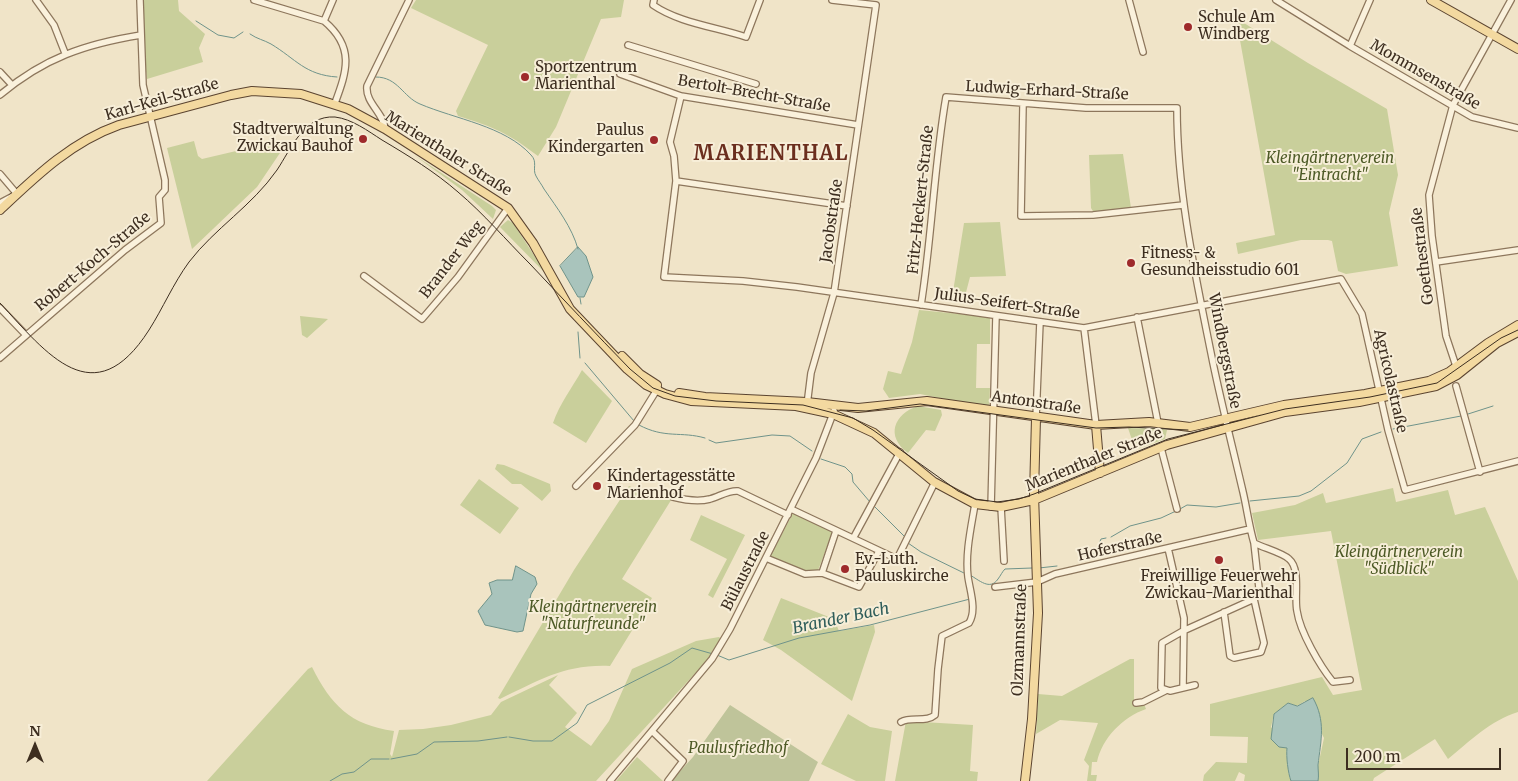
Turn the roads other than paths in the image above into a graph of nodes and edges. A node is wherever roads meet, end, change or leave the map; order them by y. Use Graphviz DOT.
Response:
graph roads {
  1 [pos="140,0"];
  2 [pos="254,0"];
  3 [pos="333,0"];
  4 [pos="409,0"];
  5 [pos="654,0"];
  6 [pos="760,0"];
  7 [pos="832,0"];
  8 [pos="1129,0"];
  9 [pos="1276,0"];
  10 [pos="1370,0"];
  11 [pos="1431,0"];
  12 [pos="1511,0"];
  13 [pos="40,2"];
  14 [pos="324,22"];
  15 [pos="1492,34"];
  16 [pos="141,35"];
  17 [pos="628,45"];
  18 [pos="1350,46"];
  19 [pos="1518,49"];
  20 [pos="1143,52"];
  21 [pos="65,54"];
  22 [pos="0,72"];
  23 [pos="620,74"];
  24 [pos="756,84"];
  25 [pos="12,85"];
  26 [pos="0,95"];
  27 [pos="681,96"];
  28 [pos="946,97"];
  29 [pos="335,103"];
  30 [pos="1023,105"];
  31 [pos="1453,105"];
  32 [pos="1177,108"];
  33 [pos="151,116"];
  34 [pos="858,125"];
  35 [pos="1518,128"];
  36 [pos="385,129"];
  37 [pos="0,174"];
  38 [pos="676,181"];
  39 [pos="17,194"];
  40 [pos="0,203"];
  41 [pos="1184,205"];
  42 [pos="847,206"];
  43 [pos="508,208"];
  44 [pos="0,210"];
  45 [pos="1518,250"];
  46 [pos="1436,262"];
  47 [pos="364,276"];
  48 [pos="1343,280"];
  49 [pos="834,293"];
  50 [pos="921,305"];
  51 [pos="1202,305"];
  52 [pos="0,308"];
  53 [pos="996,316"];
  54 [pos="1137,317"];
  55 [pos="1040,322"];
  56 [pos="1518,325"];
  57 [pos="1084,328"];
  58 [pos="1518,332"];
  59 [pos="26,335"];
  60 [pos="0,358"];
  61 [pos="1457,370"];
  62 [pos="1456,386"];
  63 [pos="658,389"];
  64 [pos="1381,394"];
  65 [pos="807,405"];
  66 [pos="844,408"];
  67 [pos="858,408"];
  68 [pos="834,410"];
  69 [pos="993,411"];
  70 [pos="1036,418"];
  71 [pos="854,422"];
  72 [pos="1158,422"];
  73 [pos="1225,424"];
  74 [pos="1096,425"];
  75 [pos="1161,448"];
  76 [pos="900,452"];
  77 [pos="1518,461"];
  78 [pos="1480,472"];
  79 [pos="1100,473"];
  80 [pos="935,482"];
  81 [pos="576,486"];
  82 [pos="673,497"];
  83 [pos="1034,500"];
  84 [pos="975,504"];
  85 [pos="991,507"];
  86 [pos="1001,507"];
  87 [pos="1177,509"];
  88 [pos="789,512"];
  89 [pos="1250,529"];
  90 [pos="836,531"];
  91 [pos="855,535"];
  92 [pos="1254,543"];
  93 [pos="1168,548"];
  94 [pos="879,551"];
  95 [pos="766,558"];
  96 [pos="1004,561"];
  97 [pos="822,573"];
  98 [pos="1036,578"];
  99 [pos="996,587"];
  100 [pos="1254,599"];
  101 [pos="1224,612"];
  102 [pos="1184,631"];
  103 [pos="1350,680"];
  104 [pos="1195,685"];
  105 [pos="1183,688"];
  106 [pos="1165,691"];
  107 [pos="1136,703"];
  108 [pos="901,722"];
  109 [pos="653,732"];
  110 [pos="610,781"];
  111 [pos="668,781"];
  112 [pos="1025,781"];
  1 -- 16 [label="street"];
  2 -- 14 [label="street"];
  3 -- 14 [label="street"];
  4 -- 36 [label="street"];
  5 -- 6 [label="street"];
  7 -- 34 [label="street, Jacobstraße"];
  8 -- 20 [label="street"];
  9 -- 18 [label="street, Mommsenstraße"];
  10 -- 18 [label="street, Mommsenstraße"];
  11 -- 15 [label="main road"];
  12 -- 15 [label="street, Goethestraße"];
  13 -- 21 [label="street"];
  14 -- 29 [label="street"];
  15 -- 19 [label="main road"];
  15 -- 31 [label="street, Goethestraße"];
  16 -- 21 [label="street"];
  16 -- 33 [label="street"];
  17 -- 24 [label="street"];
  18 -- 31 [label="street, Mommsenstraße"];
  21 -- 25 [label="street"];
  22 -- 25 [label="street"];
  23 -- 27 [label="street, Bertolt-Brecht-Straße"];
  25 -- 26 [label="street"];
  27 -- 34 [label="street, Bertolt-Brecht-Straße"];
  27 -- 38 [label="street"];
  28 -- 30 [label="street, Ludwig-Erhard-Straße"];
  28 -- 50 [label="street, Fritz-Heckert-Straße"];
  29 -- 33 [label="main road, Karl-Keil-Straße"];
  29 -- 36 [label="main road, Marienthaler Straße"];
  30 -- 32 [label="street, Ludwig-Erhard-Straße"];
  30 -- 41 [label="street"];
  31 -- 35 [label="street, Mommsenstraße"];
  31 -- 46 [label="street, Goethestraße"];
  32 -- 41 [label="street, Windbergstraße"];
  33 -- 39 [label="main road, Karl-Keil-Straße"];
  33 -- 59 [label="street, Robert-Koch-Straße"];
  34 -- 42 [label="street, Jacobstraße"];
  36 -- 43 [label="main road, Marienthaler Straße"];
  37 -- 39 [label="street"];
  38 -- 42 [label="street"];
  38 -- 49 [label="street, Julius-Seifert-Straße"];
  39 -- 40 [label="street, Karl-Keil-Straße"];
  39 -- 44 [label="main road, Karl-Keil-Straße"];
  41 -- 51 [label="street, Windbergstraße"];
  42 -- 49 [label="street, Jacobstraße"];
  43 -- 47 [label="street, Brander Weg"];
  43 -- 63 [label="main road, Marienthaler Straße"];
  45 -- 46 [label="street"];
  46 -- 61 [label="street, Goethestraße"];
  48 -- 51 [label="street, Julius-Seifert-Straße"];
  48 -- 64 [label="street, Agricolastraße"];
  49 -- 50 [label="street, Julius-Seifert-Straße"];
  49 -- 65 [label="street, Jacobstraße"];
  50 -- 53 [label="street, Julius-Seifert-Straße"];
  51 -- 54 [label="street, Julius-Seifert-Straße"];
  51 -- 73 [label="street, Windbergstraße"];
  52 -- 59 [label="street"];
  53 -- 55 [label="street, Julius-Seifert-Straße"];
  53 -- 69 [label="street"];
  54 -- 57 [label="street, Julius-Seifert-Straße"];
  54 -- 72 [label="street"];
  55 -- 57 [label="street, Julius-Seifert-Straße"];
  55 -- 70 [label="street"];
  56 -- 61 [label="main road, Marienthaler Straße"];
  57 -- 74 [label="street"];
  58 -- 61 [label="main road, Marienthaler Straße"];
  59 -- 60 [label="street, Robert-Koch-Straße"];
  61 -- 64 [label="main road, Marienthaler Straße"];
  62 -- 78 [label="street"];
  63 -- 65 [label="main road, Marienthaler Straße"];
  63 -- 81 [label="street"];
  64 -- 73 [label="main road, Marienthaler Straße"];
  64 -- 78 [label="street, Agricolastraße"];
  65 -- 68 [label="main road, Marienthaler Straße"];
  66 -- 67 [label="main road, Antonstraße"];
  66 -- 68 [label="main road, Marienthaler Straße"];
  67 -- 69 [label="main road, Antonstraße"];
  67 -- 71 [label="main road"];
  68 -- 71 [label="main road, Marienthaler Straße"];
  68 -- 88 [label="street, Bülaustraße"];
  69 -- 70 [label="main road, Antonstraße"];
  69 -- 85 [label="street"];
  70 -- 74 [label="main road, Antonstraße"];
  70 -- 83 [label="main road, Olzmannstraße"];
  71 -- 76 [label="main road, Marienthaler Straße"];
  72 -- 73 [label="main road, Antonstraße"];
  72 -- 74 [label="main road, Antonstraße"];
  73 -- 75 [label="main road, Marienthaler Straße"];
  73 -- 89 [label="street, Windbergstraße"];
  74 -- 79 [label="main road"];
  75 -- 79 [label="main road, Marienthaler Straße"];
  75 -- 87 [label="street"];
  76 -- 80 [label="main road, Marienthaler Straße"];
  76 -- 91 [label="street"];
  77 -- 78 [label="street"];
  79 -- 83 [label="main road, Marienthaler Straße"];
  80 -- 84 [label="main road, Marienthaler Straße"];
  80 -- 94 [label="street"];
  82 -- 88 [label="street"];
  83 -- 86 [label="main road, Marienthaler Straße"];
  83 -- 98 [label="main road, Olzmannstraße"];
  84 -- 85 [label="main road, Marienthaler Straße"];
  84 -- 108 [label="street"];
  85 -- 86 [label="main road, Marienthaler Straße"];
  86 -- 96 [label="street"];
  88 -- 90 [label="street"];
  88 -- 95 [label="street, Bülaustraße"];
  89 -- 92 [label="street, Windbergstraße"];
  89 -- 93 [label="street, Hoferstraße"];
  90 -- 94 [label="street"];
  90 -- 97 [label="street"];
  92 -- 100 [label="street, Windbergstraße"];
  92 -- 103 [label="street"];
  93 -- 98 [label="street, Hoferstraße"];
  93 -- 102 [label="street"];
  94 -- 97 [label="street"];
  95 -- 97 [label="street"];
  95 -- 109 [label="street, Bülaustraße"];
  98 -- 99 [label="street, Hoferstraße"];
  98 -- 112 [label="main road, Olzmannstraße"];
  100 -- 101 [label="street"];
  100 -- 101 [label="street"];
  101 -- 102 [label="street"];
  102 -- 105 [label="street"];
  102 -- 106 [label="street"];
  104 -- 105 [label="street"];
  105 -- 106 [label="street"];
  106 -- 107 [label="street"];
  109 -- 110 [label="street, Bülaustraße"];
  109 -- 111 [label="street"];
}
